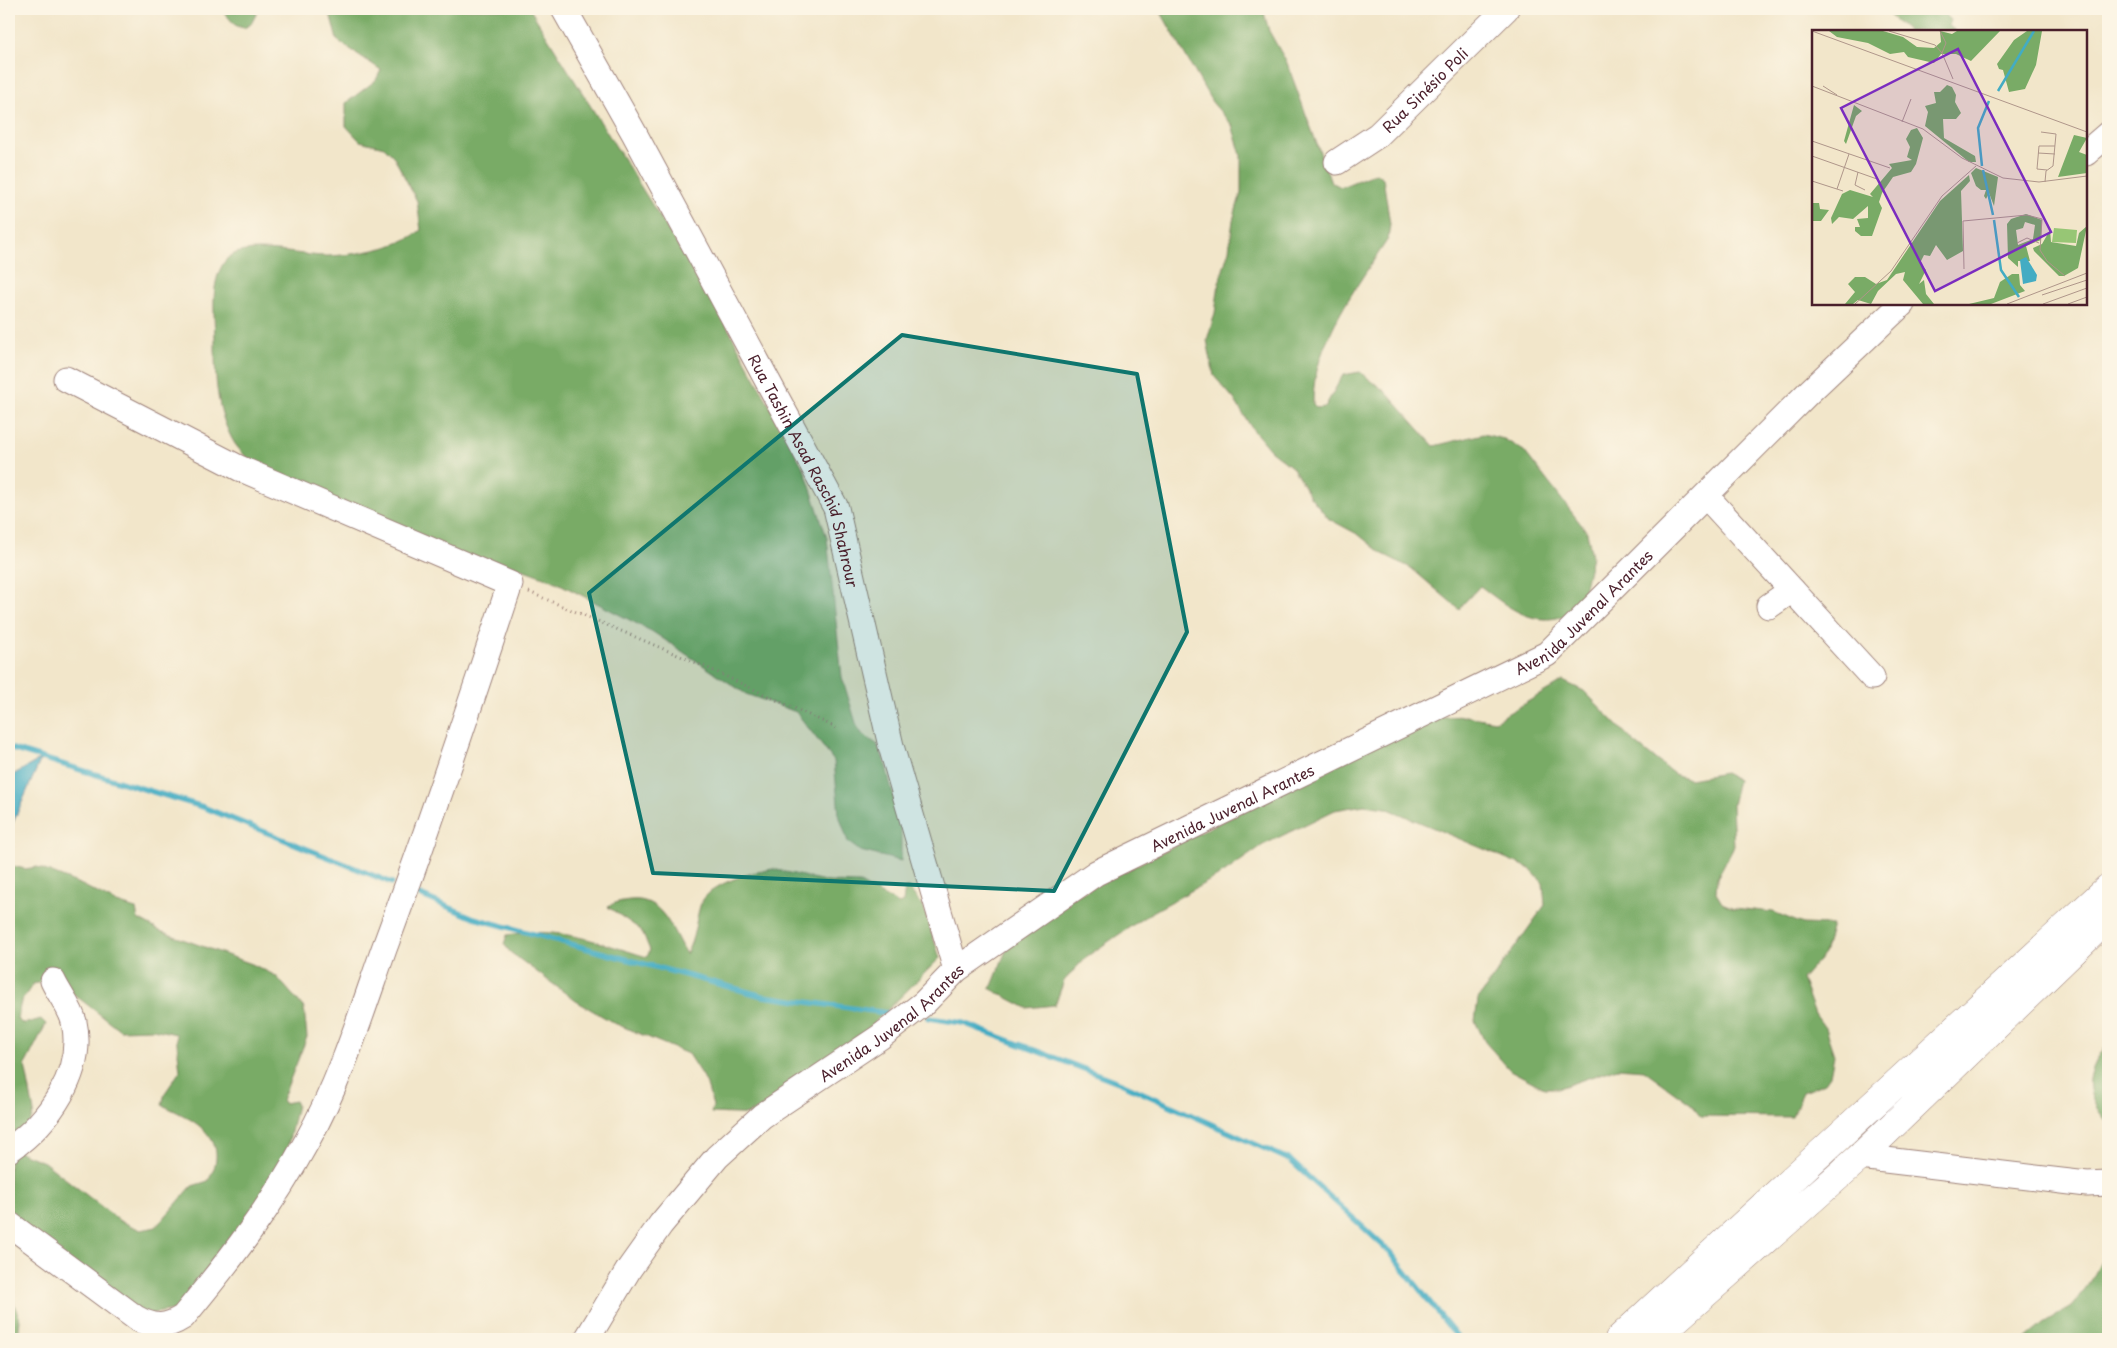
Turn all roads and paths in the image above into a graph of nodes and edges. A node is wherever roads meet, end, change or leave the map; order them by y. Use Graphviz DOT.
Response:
graph roads {
  1 [pos="564,9"];
  2 [pos="1506,9"];
  3 [pos="2108,134"];
  4 [pos="2087,151"];
  5 [pos="1337,162"];
  6 [pos="1901,305"];
  7 [pos="66,379"];
  8 [pos="1706,496"];
  9 [pos="510,584"];
  10 [pos="1792,590"];
  11 [pos="1769,606"];
  12 [pos="1872,677"];
  13 [pos="837,728"];
  14 [pos="2108,888"];
  15 [pos="2108,918"];
  16 [pos="956,970"];
  17 [pos="53,982"];
  18 [pos="9,1150"];
  19 [pos="1860,1156"];
  20 [pos="2108,1183"];
  21 [pos="9,1224"];
  22 [pos="587,1339"];
  23 [pos="1619,1339"];
  24 [pos="1654,1339"];
  1 -- 16 [label="street, Rua Tashin Asad Raschid Shahrour"];
  2 -- 5 [label="street, Rua Sinésio Poli"];
  3 -- 4 [label="street"];
  6 -- 8 [label="street, Avenida Juvenal Arantes"];
  7 -- 9 [label="street"];
  8 -- 10 [label="street"];
  8 -- 16 [label="street, Avenida Juvenal Arantes"];
  9 -- 13 [label="path"];
  9 -- 21 [label="street"];
  10 -- 11 [label="street"];
  10 -- 12 [label="street"];
  14 -- 23 [label="main road"];
  15 -- 19 [label="main road"];
  16 -- 22 [label="street, Avenida Juvenal Arantes"];
  17 -- 18 [label="street"];
  19 -- 20 [label="street"];
  19 -- 24 [label="main road"];
}
